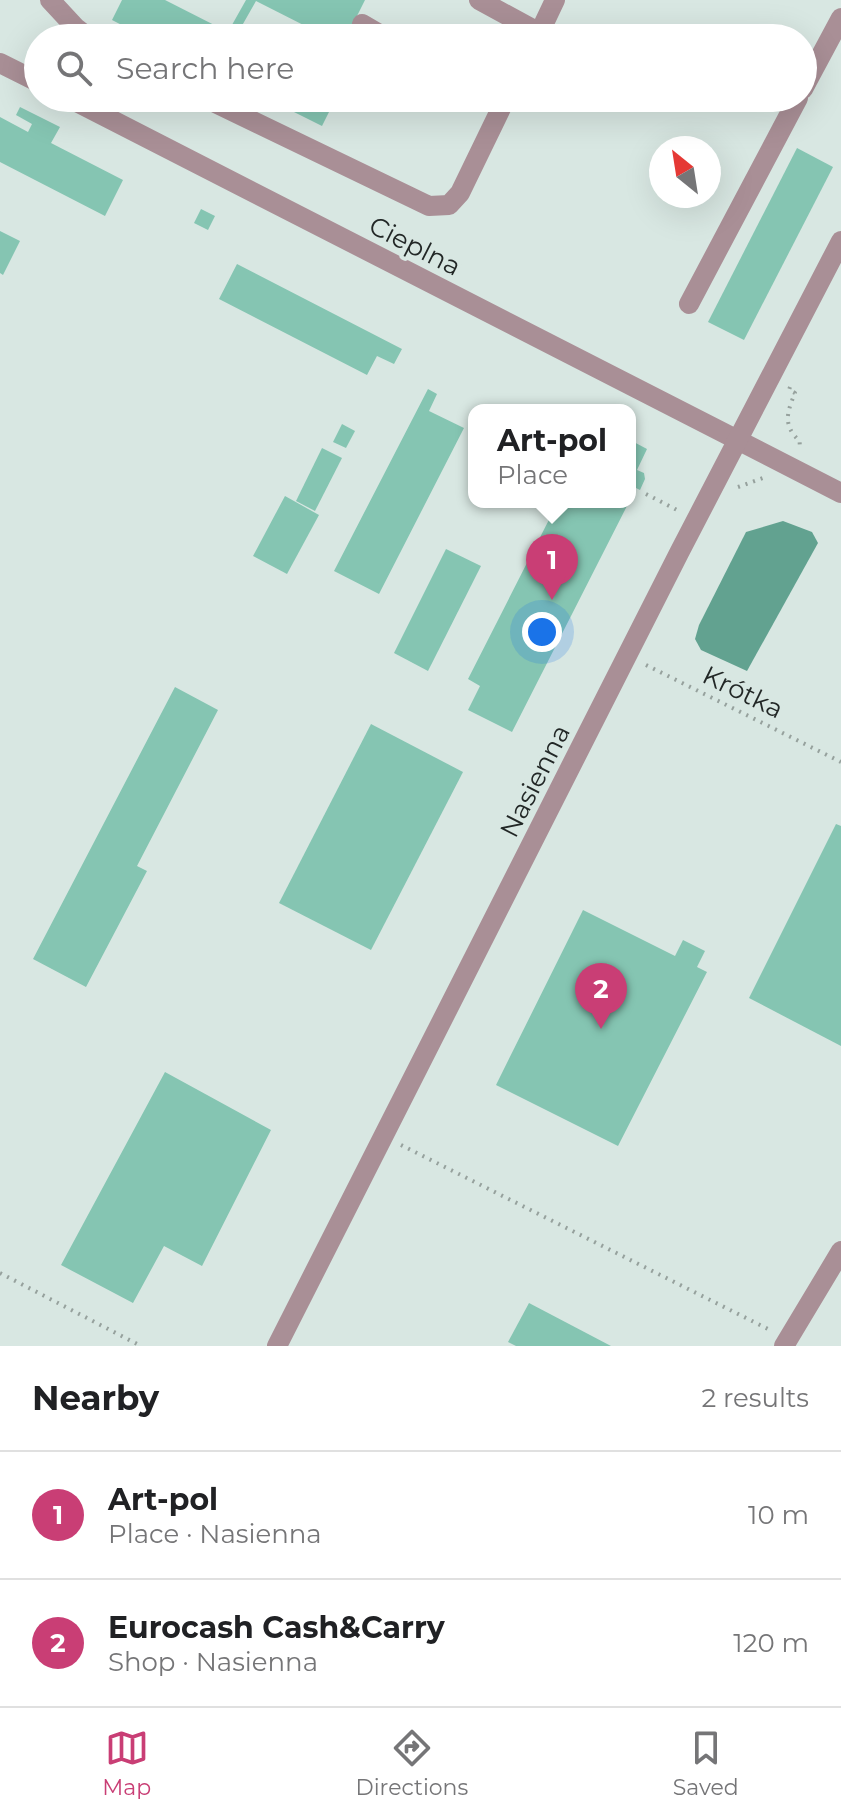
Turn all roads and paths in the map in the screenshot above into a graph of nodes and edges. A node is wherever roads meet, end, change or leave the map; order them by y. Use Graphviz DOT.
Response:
graph roads {
  1 [pos="50,0"];
  2 [pos="479,0"];
  3 [pos="555,0"];
  4 [pos="841,18"];
  5 [pos="72,24"];
  6 [pos="518,24"];
  7 [pos="544,24"];
  8 [pos="0,63"];
  9 [pos="817,63"];
  10 [pos="24,75"];
  11 [pos="96,112"];
  12 [pos="234,112"];
  13 [pos="495,112"];
  14 [pos="791,112"];
  15 [pos="841,241"];
  16 [pos="689,304"];
  17 [pos="789,390"];
  18 [pos="737,442"];
  19 [pos="800,448"];
  20 [pos="769,479"];
  21 [pos="715,484"];
  22 [pos="841,493"];
  23 [pos="646,494"];
  24 [pos="683,513"];
  25 [pos="628,657"];
  26 [pos="841,762"];
  27 [pos="385,1136"];
  28 [pos="841,1251"];
  29 [pos="0,1273"];
  30 [pos="779,1339"];
  31 [pos="141,1346"];
  32 [pos="277,1346"];
  1 -- 5 [label="street"];
  2 -- 6 [label="street"];
  3 -- 7 [label="street"];
  4 -- 9 [label="street"];
  8 -- 10 [label="street"];
  11 -- 18 [label="street, Cieplna"];
  12 -- 13 [label="street"];
  14 -- 16 [label="street"];
  15 -- 18 [label="street, Nasienna"];
  17 -- 19 [label="path"];
  18 -- 21 [label="street, Nasienna"];
  18 -- 22 [label="street, Cieplna"];
  20 -- 21 [label="path"];
  21 -- 25 [label="street, Nasienna"];
  23 -- 24 [label="path"];
  25 -- 26 [label="path, Krótka"];
  25 -- 27 [label="street, Nasienna"];
  27 -- 30 [label="path"];
  27 -- 32 [label="street, Nasienna"];
  28 -- 30 [label="street"];
  29 -- 31 [label="path"];
}
